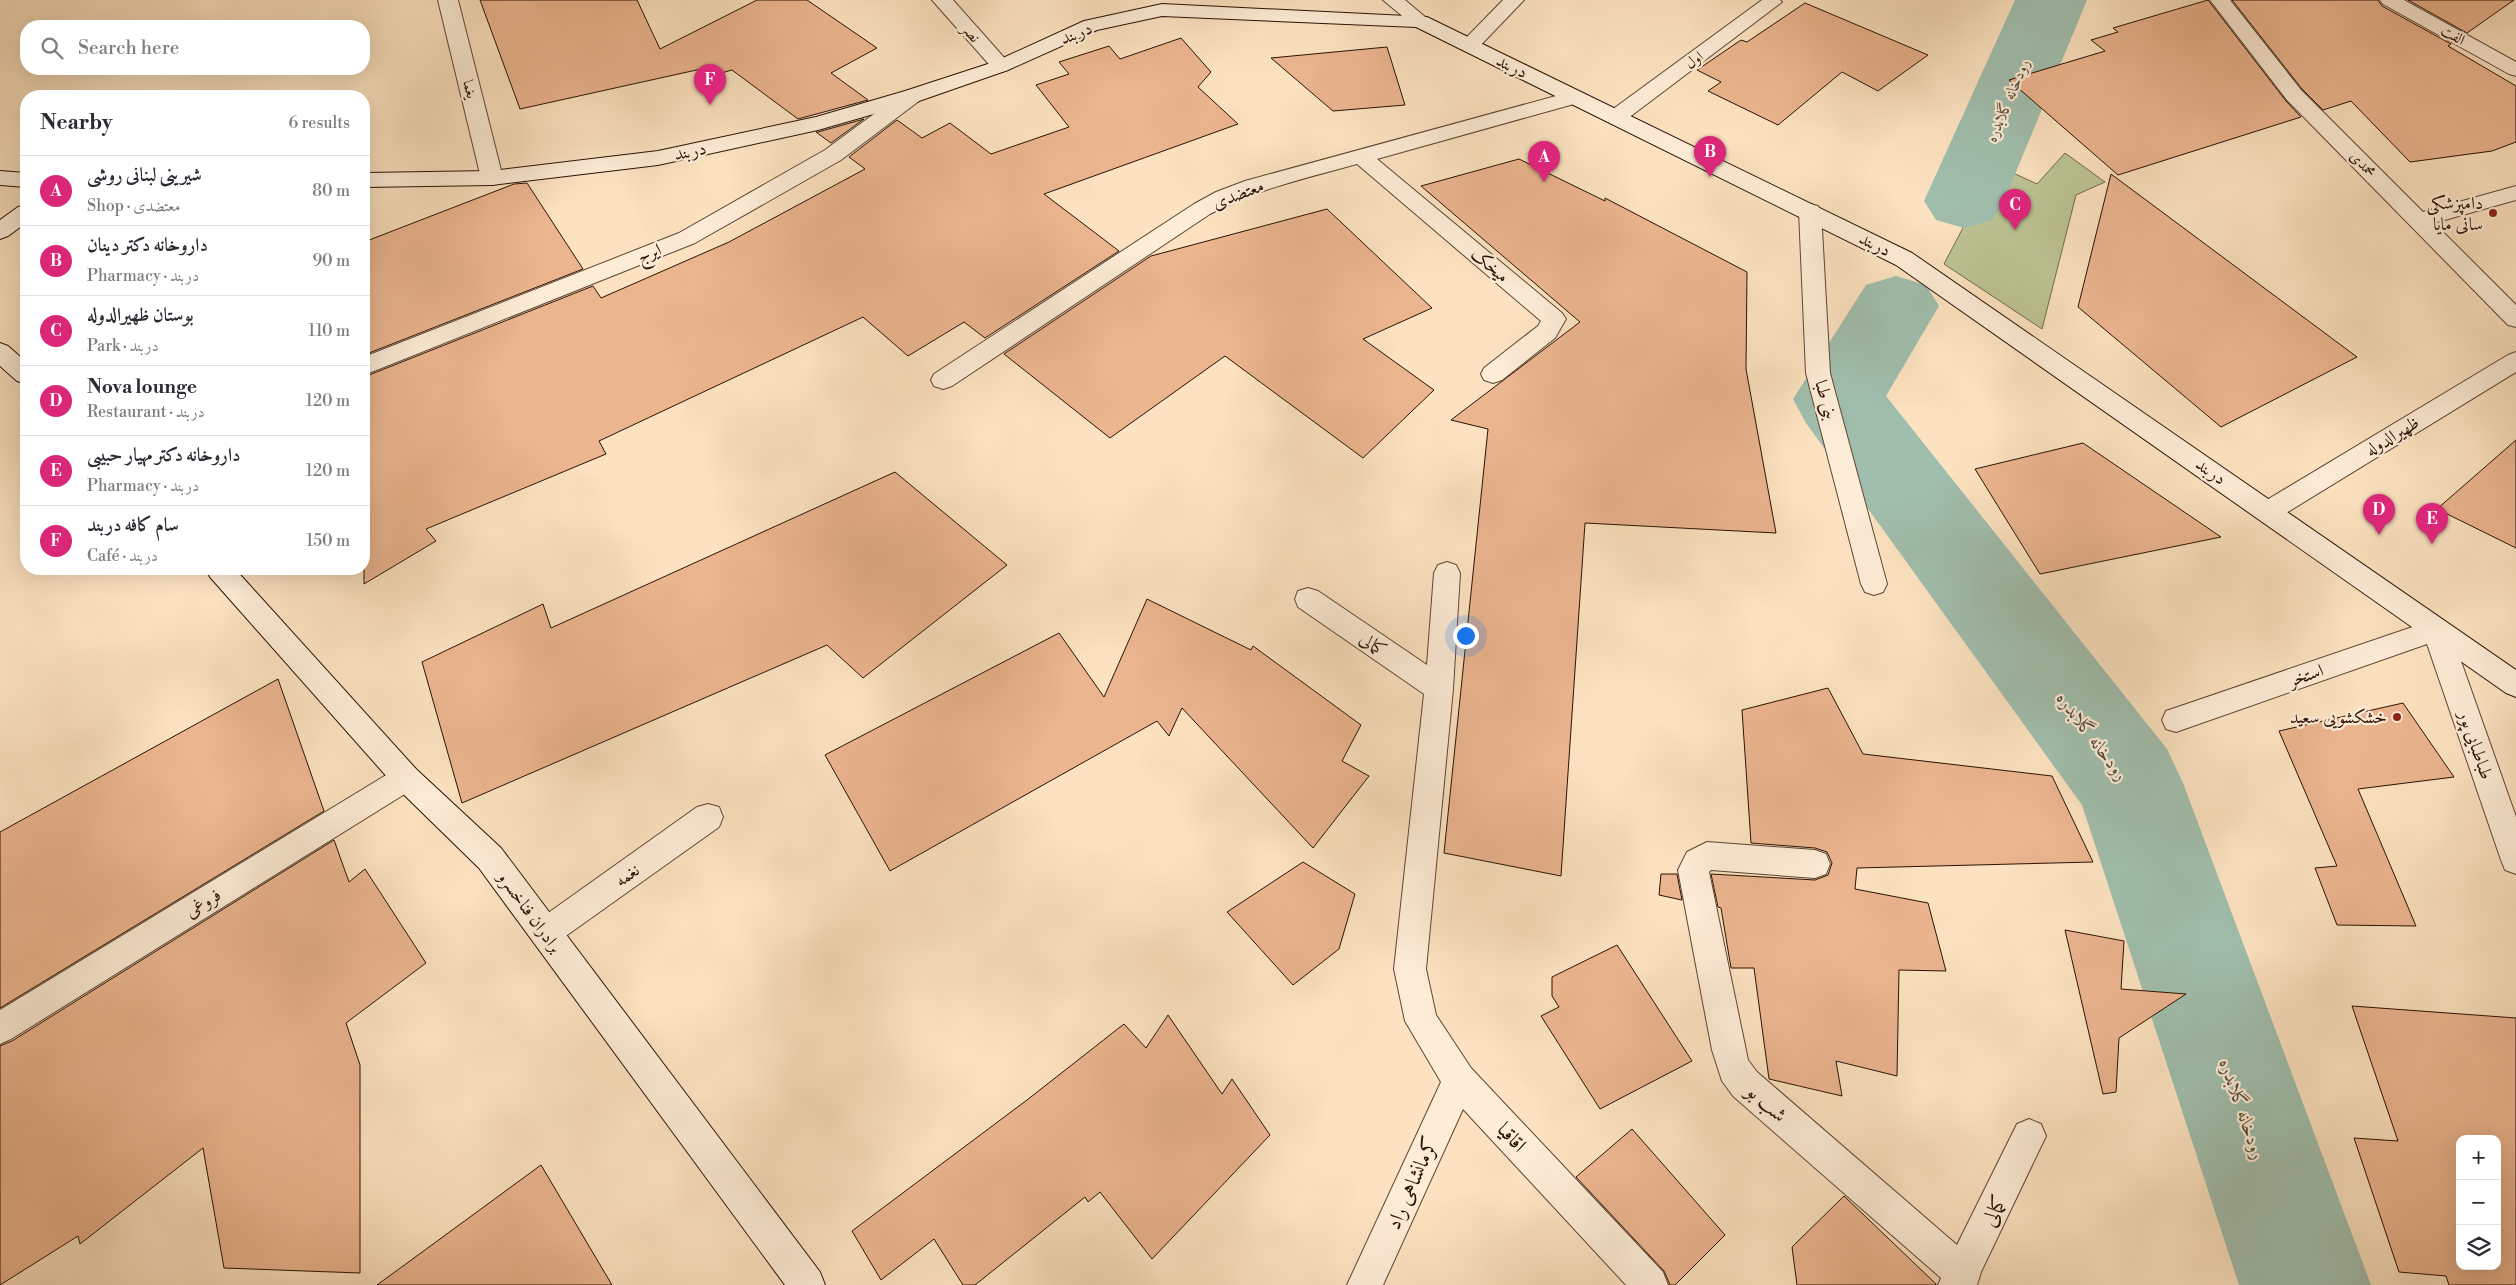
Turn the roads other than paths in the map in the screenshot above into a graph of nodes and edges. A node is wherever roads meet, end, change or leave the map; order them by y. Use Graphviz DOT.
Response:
graph roads {
  1 [pos="448,0"];
  2 [pos="942,0"];
  3 [pos="1393,0"];
  4 [pos="1514,0"];
  5 [pos="2220,0"];
  6 [pos="2390,0"];
  7 [pos="1772,2"];
  8 [pos="1420,21"];
  9 [pos="1470,45"];
  10 [pos="1001,66"];
  11 [pos="2516,70"];
  12 [pos="912,96"];
  13 [pos="1574,97"];
  14 [pos="1616,117"];
  15 [pos="1362,157"];
  16 [pos="0,178"];
  17 [pos="492,178"];
  18 [pos="20,180"];
  19 [pos="370,180"];
  20 [pos="2516,193"];
  21 [pos="1810,211"];
  22 [pos="20,216"];
  23 [pos="2420,220"];
  24 [pos="0,231"];
  25 [pos="2516,319"];
  26 [pos="0,352"];
  27 [pos="2516,361"];
  28 [pos="370,364"];
  29 [pos="20,370"];
  30 [pos="1493,374"];
  31 [pos="943,380"];
  32 [pos="2269,512"];
  33 [pos="1447,573"];
  34 [pos="224,575"];
  35 [pos="1874,584"];
  36 [pos="1308,599"];
  37 [pos="2436,630"];
  38 [pos="2516,685"];
  39 [pos="1439,690"];
  40 [pos="2176,720"];
  41 [pos="406,778"];
  42 [pos="708,818"];
  43 [pos="2516,860"];
  44 [pos="1815,864"];
  45 [pos="545,933"];
  46 [pos="0,1028"];
  47 [pos="1458,1080"];
  48 [pos="2029,1136"];
  49 [pos="1960,1280"];
  50 [pos="807,1285"];
  51 [pos="1365,1285"];
  52 [pos="1650,1285"];
  1 -- 17 [label="street, یغما"];
  2 -- 10 [label="street, نصر"];
  3 -- 8 [label="street"];
  4 -- 9 [label="street"];
  5 -- 23 [label="street, محمدی"];
  6 -- 11 [label="street, الفت"];
  7 -- 14 [label="street, اول"];
  8 -- 9 [label="street, دربند"];
  8 -- 10 [label="street, دربند"];
  9 -- 13 [label="street, دربند"];
  10 -- 12 [label="street, دربند"];
  12 -- 17 [label="street, دربند"];
  12 -- 28 [label="street, ایرج"];
  13 -- 14 [label="street, دربند"];
  13 -- 15 [label="street, معتضدی"];
  14 -- 21 [label="street, دربند"];
  15 -- 30 [label="street, میخک"];
  15 -- 31 [label="street, معتضدی"];
  16 -- 18 [label="street"];
  17 -- 19 [label="street, دربند"];
  20 -- 23 [label="street"];
  21 -- 32 [label="street, دربند"];
  21 -- 35 [label="street, بنی طبا"];
  22 -- 24 [label="street"];
  23 -- 25 [label="street, محمدی"];
  26 -- 29 [label="street"];
  27 -- 32 [label="street, ظهیرالدوله"];
  32 -- 37 [label="street, دربند"];
  33 -- 39 [label="street, اقاقیا"];
  34 -- 41 [label="street, برادران فناخسرو"];
  36 -- 39 [label="street, کمالی"];
  37 -- 38 [label="street, دربند"];
  37 -- 40 [label="street, استخر"];
  37 -- 43 [label="street, طباطبایی پور"];
  39 -- 47 [label="street, اقاقیا"];
  41 -- 45 [label="street, برادران فناخسرو"];
  41 -- 46 [label="street, فروغی"];
  42 -- 45 [label="street, نغمه"];
  44 -- 49 [label="street, شب بو"];
  45 -- 50 [label="street, برادران فناخسرو"];
  47 -- 51 [label="street, کرمانشاهی راد"];
  47 -- 52 [label="street, اقاقیا"];
  48 -- 49 [label="street, کمالی"];
}
